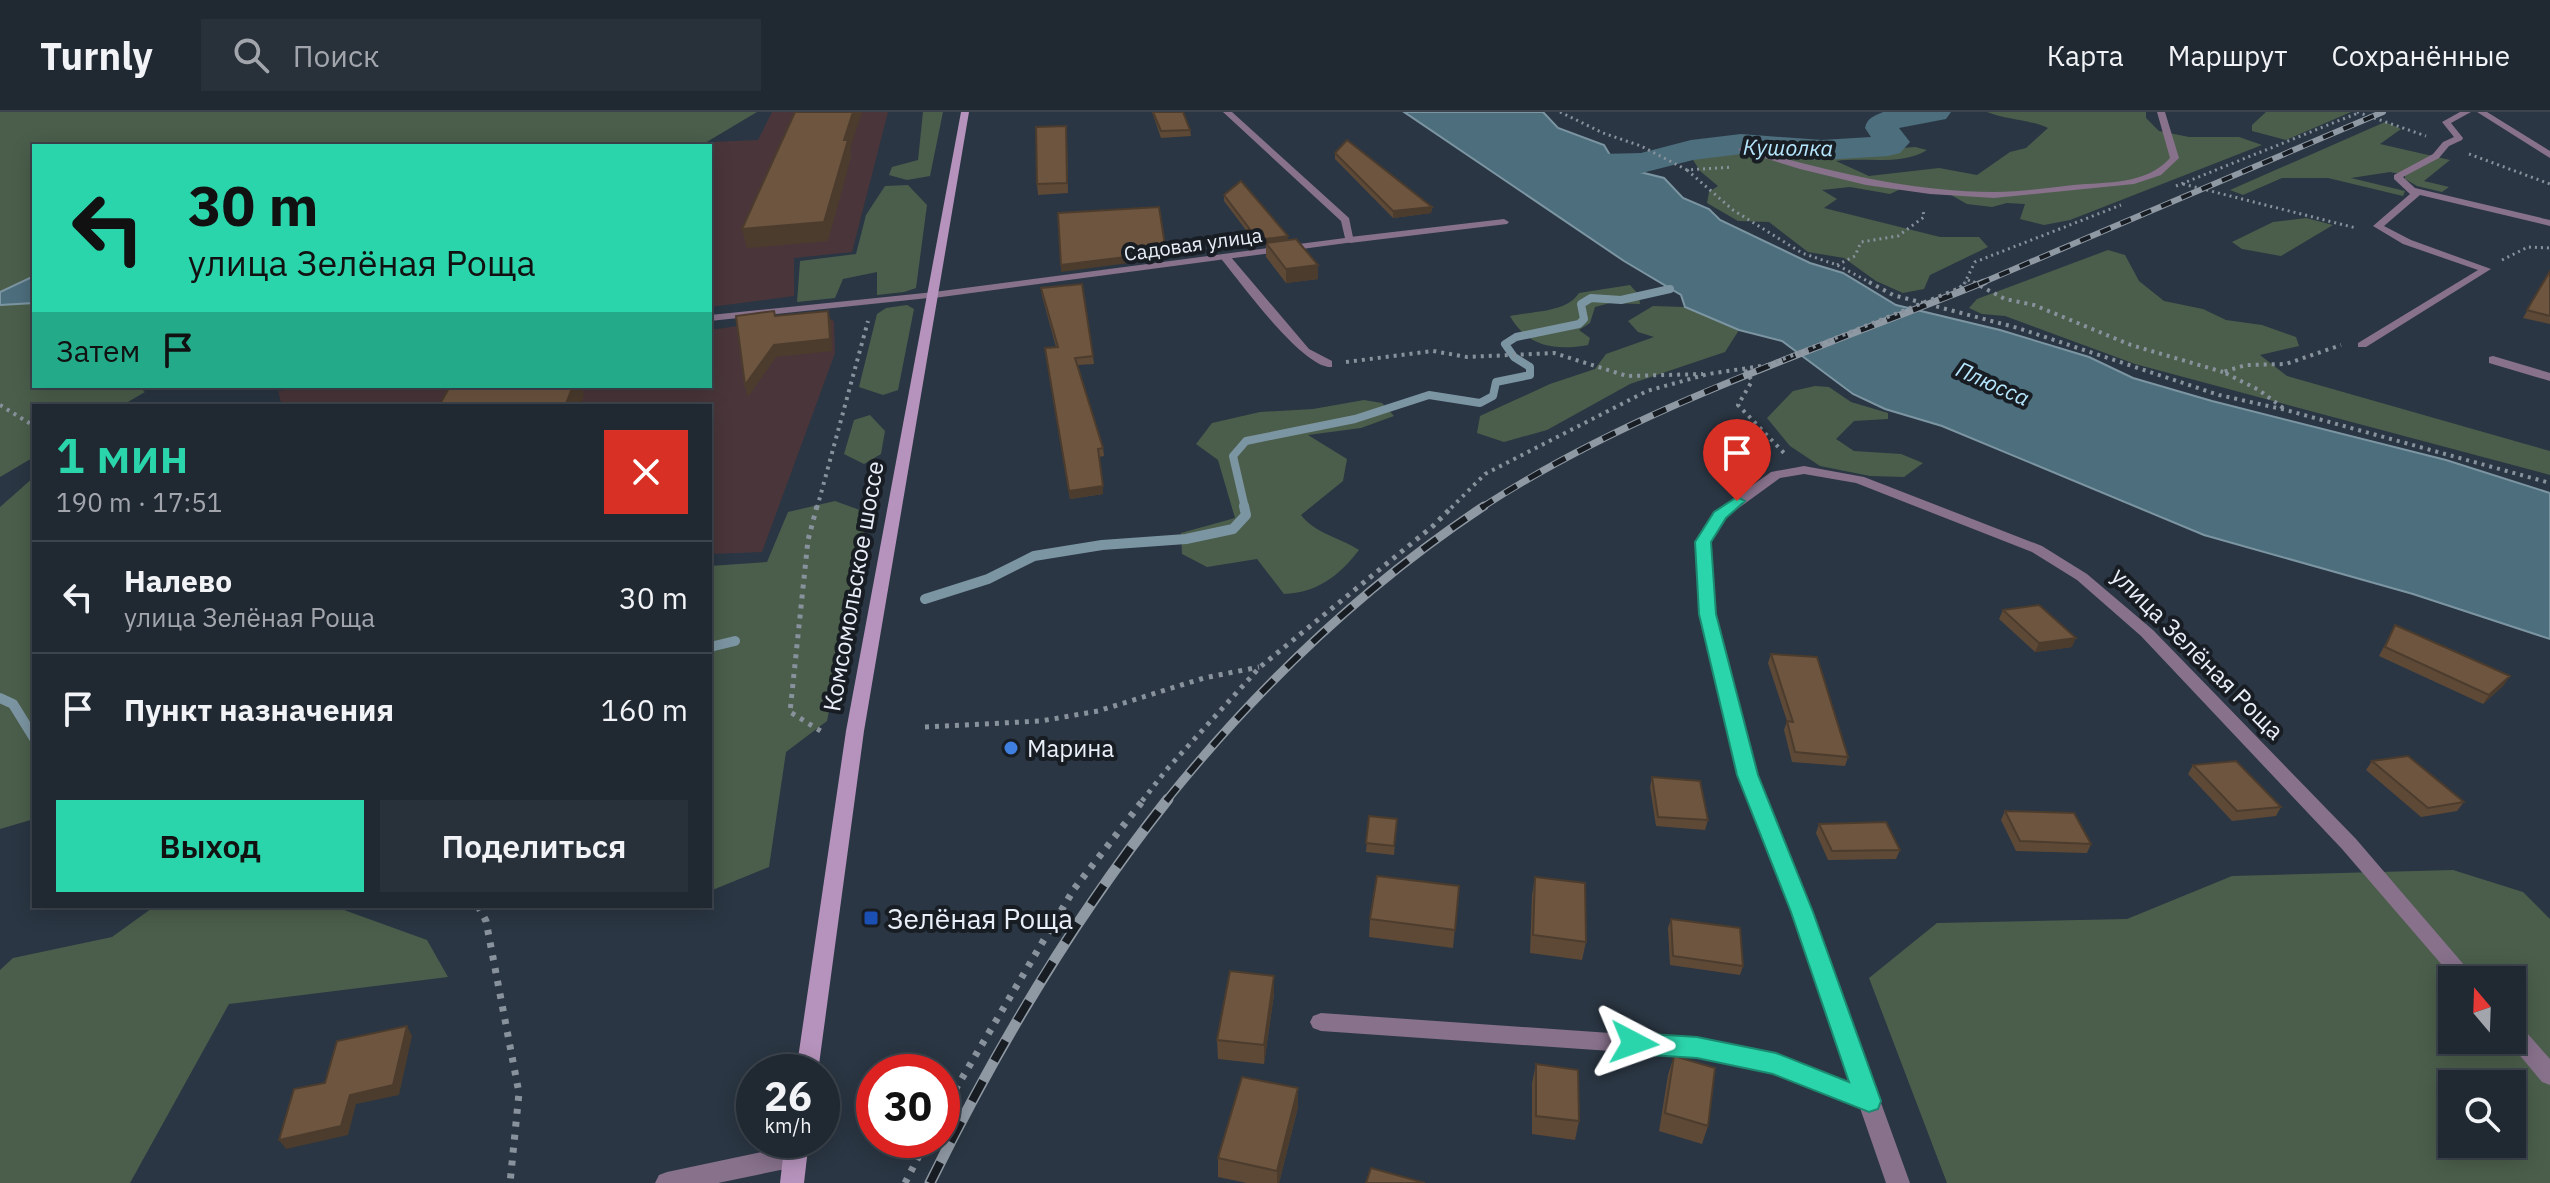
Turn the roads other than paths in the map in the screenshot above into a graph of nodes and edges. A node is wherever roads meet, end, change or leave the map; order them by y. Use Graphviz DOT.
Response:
graph roads {
  1 [pos="965,112"];
  2 [pos="1227,112"];
  3 [pos="2161,112"];
  4 [pos="2467,112"];
  5 [pos="2481,112"];
  6 [pos="1742,150"];
  7 [pos="2550,155"];
  8 [pos="2415,191"];
  9 [pos="1504,222"];
  10 [pos="2550,223"];
  11 [pos="1350,240"];
  12 [pos="1226,258"];
  13 [pos="934,295"];
  14 [pos="712,318"];
  15 [pos="2362,345"];
  16 [pos="2493,360"];
  17 [pos="1328,364"];
  18 [pos="2550,377"];
  19 [pos="2455,966"];
  20 [pos="1321,1022"];
  21 [pos="2526,1047"];
  22 [pos="810,1054"];
  23 [pos="2550,1075"];
  24 [pos="1869,1101"];
  25 [pos="759,1158"];
  26 [pos="795,1158"];
  27 [pos="667,1183"];
  28 [pos="792,1183"];
  29 [pos="1898,1183"];
  1 -- 13 [label="main road, Комсомольское шоссе"];
  2 -- 11 [label="street"];
  3 -- 6 [label="street"];
  4 -- 8 [label="street"];
  5 -- 7 [label="street"];
  8 -- 10 [label="street"];
  8 -- 15 [label="street"];
  9 -- 11 [label="street, Садовая улица"];
  11 -- 12 [label="street, Садовая улица"];
  12 -- 13 [label="street, Садовая улица"];
  12 -- 17 [label="street"];
  13 -- 14 [label="street, Садовая улица"];
  13 -- 22 [label="main road, Комсомольское шоссе"];
  16 -- 18 [label="street"];
  19 -- 24 [label="street, улица Зелёная Роща"];
  20 -- 24 [label="street"];
  21 -- 23 [label="street"];
  24 -- 29 [label="street, улица Зелёная Роща"];
  25 -- 27 [label="street"];
  26 -- 28 [label="main road"];
}
